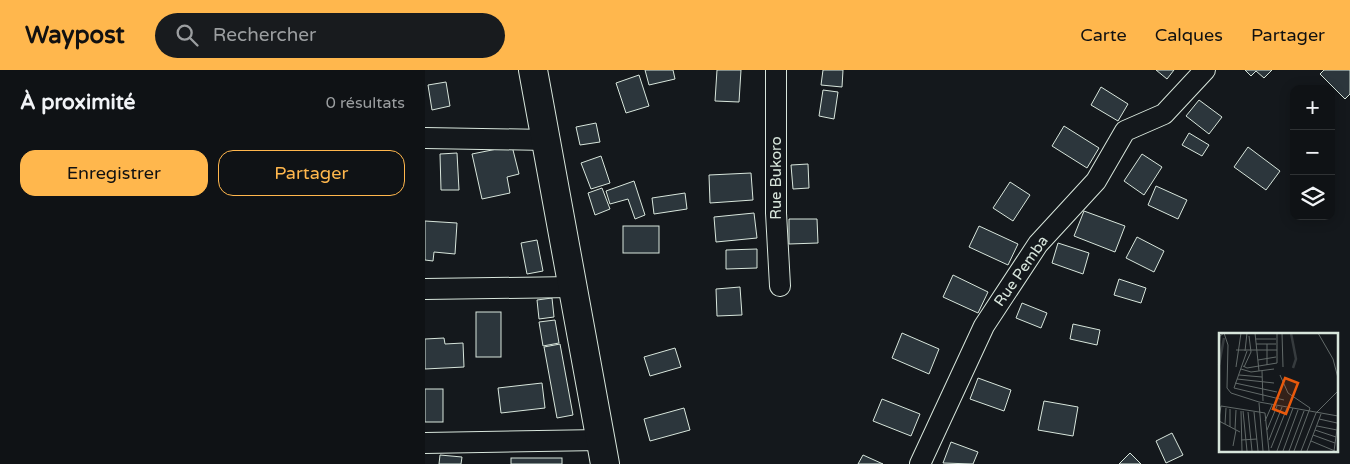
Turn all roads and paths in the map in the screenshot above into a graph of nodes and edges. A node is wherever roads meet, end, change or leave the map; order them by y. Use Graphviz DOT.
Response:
graph roads {
  1 [pos="533,70"];
  2 [pos="776,70"];
  3 [pos="1205,70"];
  4 [pos="425,138"];
  5 [pos="546,140"];
  6 [pos="780,286"];
  7 [pos="573,287"];
  8 [pos="425,289"];
  9 [pos="425,444"];
  10 [pos="602,452"];
  11 [pos="921,464"];
  1 -- 5 [label="highway"];
  2 -- 6 [label="street, Rue Bukoro"];
  3 -- 11 [label="street, Rue Pemba"];
  4 -- 5 [label="street"];
  5 -- 7 [label="highway"];
  7 -- 8 [label="street"];
  7 -- 10 [label="highway"];
  9 -- 10 [label="street"];
}
